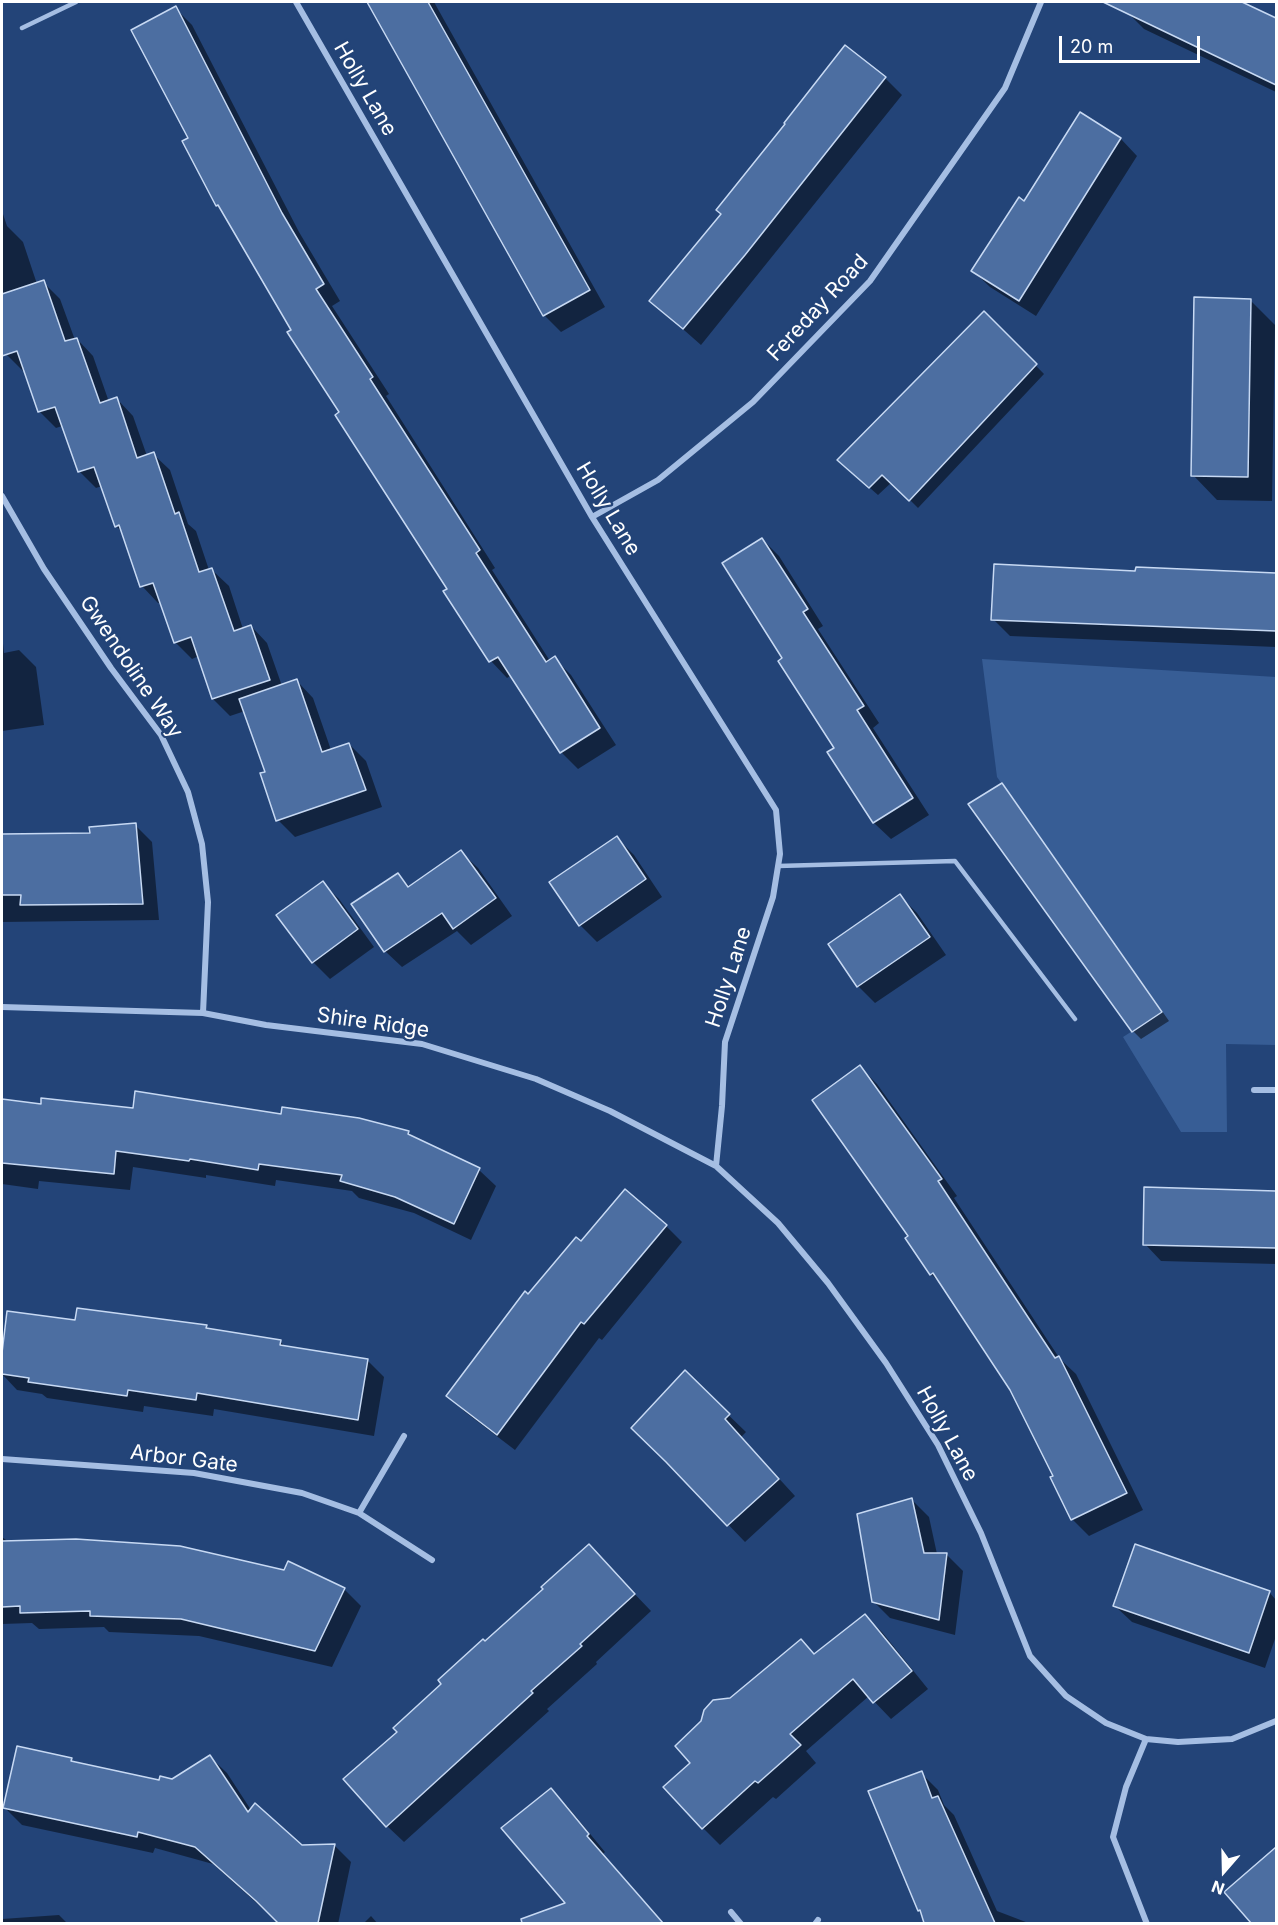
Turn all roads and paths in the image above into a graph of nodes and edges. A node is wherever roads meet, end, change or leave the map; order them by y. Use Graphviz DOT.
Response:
graph roads {
  1 [pos="76,2"];
  2 [pos="296,2"];
  3 [pos="1041,2"];
  4 [pos="22,28"];
  5 [pos="2,496"];
  6 [pos="592,517"];
  7 [pos="778,866"];
  8 [pos="2,1007"];
  9 [pos="203,1013"];
  10 [pos="1075,1019"];
  11 [pos="1254,1090"];
  12 [pos="1276,1090"];
  13 [pos="716,1166"];
  14 [pos="404,1436"];
  15 [pos="2,1459"];
  16 [pos="359,1513"];
  17 [pos="432,1560"];
  18 [pos="1276,1721"];
  19 [pos="1146,1739"];
  20 [pos="731,1912"];
  21 [pos="741,1923"];
  22 [pos="1147,1923"];
  1 -- 4 [label="lane"];
  2 -- 6 [label="street, Holly Lane"];
  3 -- 6 [label="street, Fereday Road"];
  5 -- 9 [label="street, Gwendoline Way"];
  6 -- 7 [label="street, Holly Lane"];
  7 -- 10 [label="lane"];
  7 -- 13 [label="street, Holly Lane"];
  8 -- 9 [label="street, Shire Ridge"];
  9 -- 13 [label="street, Shire Ridge"];
  11 -- 12 [label="street"];
  13 -- 19 [label="street, Holly Lane"];
  14 -- 16 [label="street"];
  15 -- 16 [label="street, Arbor Gate"];
  16 -- 17 [label="street, Arbor Gate"];
  18 -- 19 [label="street, Holly Lane"];
  19 -- 22 [label="street"];
  20 -- 21 [label="street"];
}
